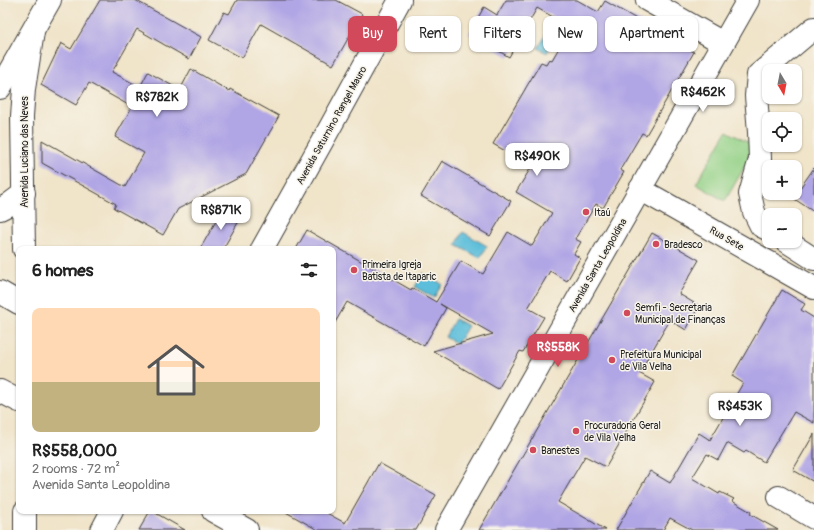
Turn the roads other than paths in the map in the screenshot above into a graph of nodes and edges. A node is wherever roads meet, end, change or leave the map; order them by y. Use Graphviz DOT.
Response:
graph roads {
  1 [pos="50,0"];
  2 [pos="400,0"];
  3 [pos="647,0"];
  4 [pos="748,0"];
  5 [pos="814,28"];
  6 [pos="32,32"];
  7 [pos="723,43"];
  8 [pos="0,88"];
  9 [pos="640,189"];
  10 [pos="24,193"];
  11 [pos="0,208"];
  12 [pos="762,226"];
  13 [pos="24,246"];
  14 [pos="264,246"];
  15 [pos="797,248"];
  16 [pos="814,259"];
  17 [pos="814,288"];
  18 [pos="0,292"];
  19 [pos="16,301"];
  20 [pos="0,390"];
  21 [pos="16,399"];
  22 [pos="779,497"];
  23 [pos="25,514"];
  24 [pos="110,514"];
  25 [pos="218,514"];
  26 [pos="814,518"];
  27 [pos="25,530"];
  28 [pos="102,530"];
  29 [pos="247,530"];
  30 [pos="446,530"];
  1 -- 6 [label="street"];
  2 -- 14 [label="street, Avenida Saturnino Rangel Mauro"];
  3 -- 7 [label="street"];
  4 -- 7 [label="street, Avenida Santa Leopoldina"];
  5 -- 12 [label="street"];
  6 -- 8 [label="street"];
  6 -- 10 [label="street, Avenida Luciano das Neves"];
  7 -- 9 [label="street, Avenida Santa Leopoldina"];
  9 -- 17 [label="street, Rua Sete"];
  9 -- 30 [label="street, Avenida Santa Leopoldina"];
  10 -- 11 [label="street"];
  10 -- 13 [label="street, Avenida Luciano das Neves"];
  15 -- 16 [label="street"];
  18 -- 19 [label="street"];
  20 -- 21 [label="street"];
  22 -- 26 [label="street"];
  23 -- 27 [label="street"];
  24 -- 28 [label="street"];
  25 -- 29 [label="street"];
}
